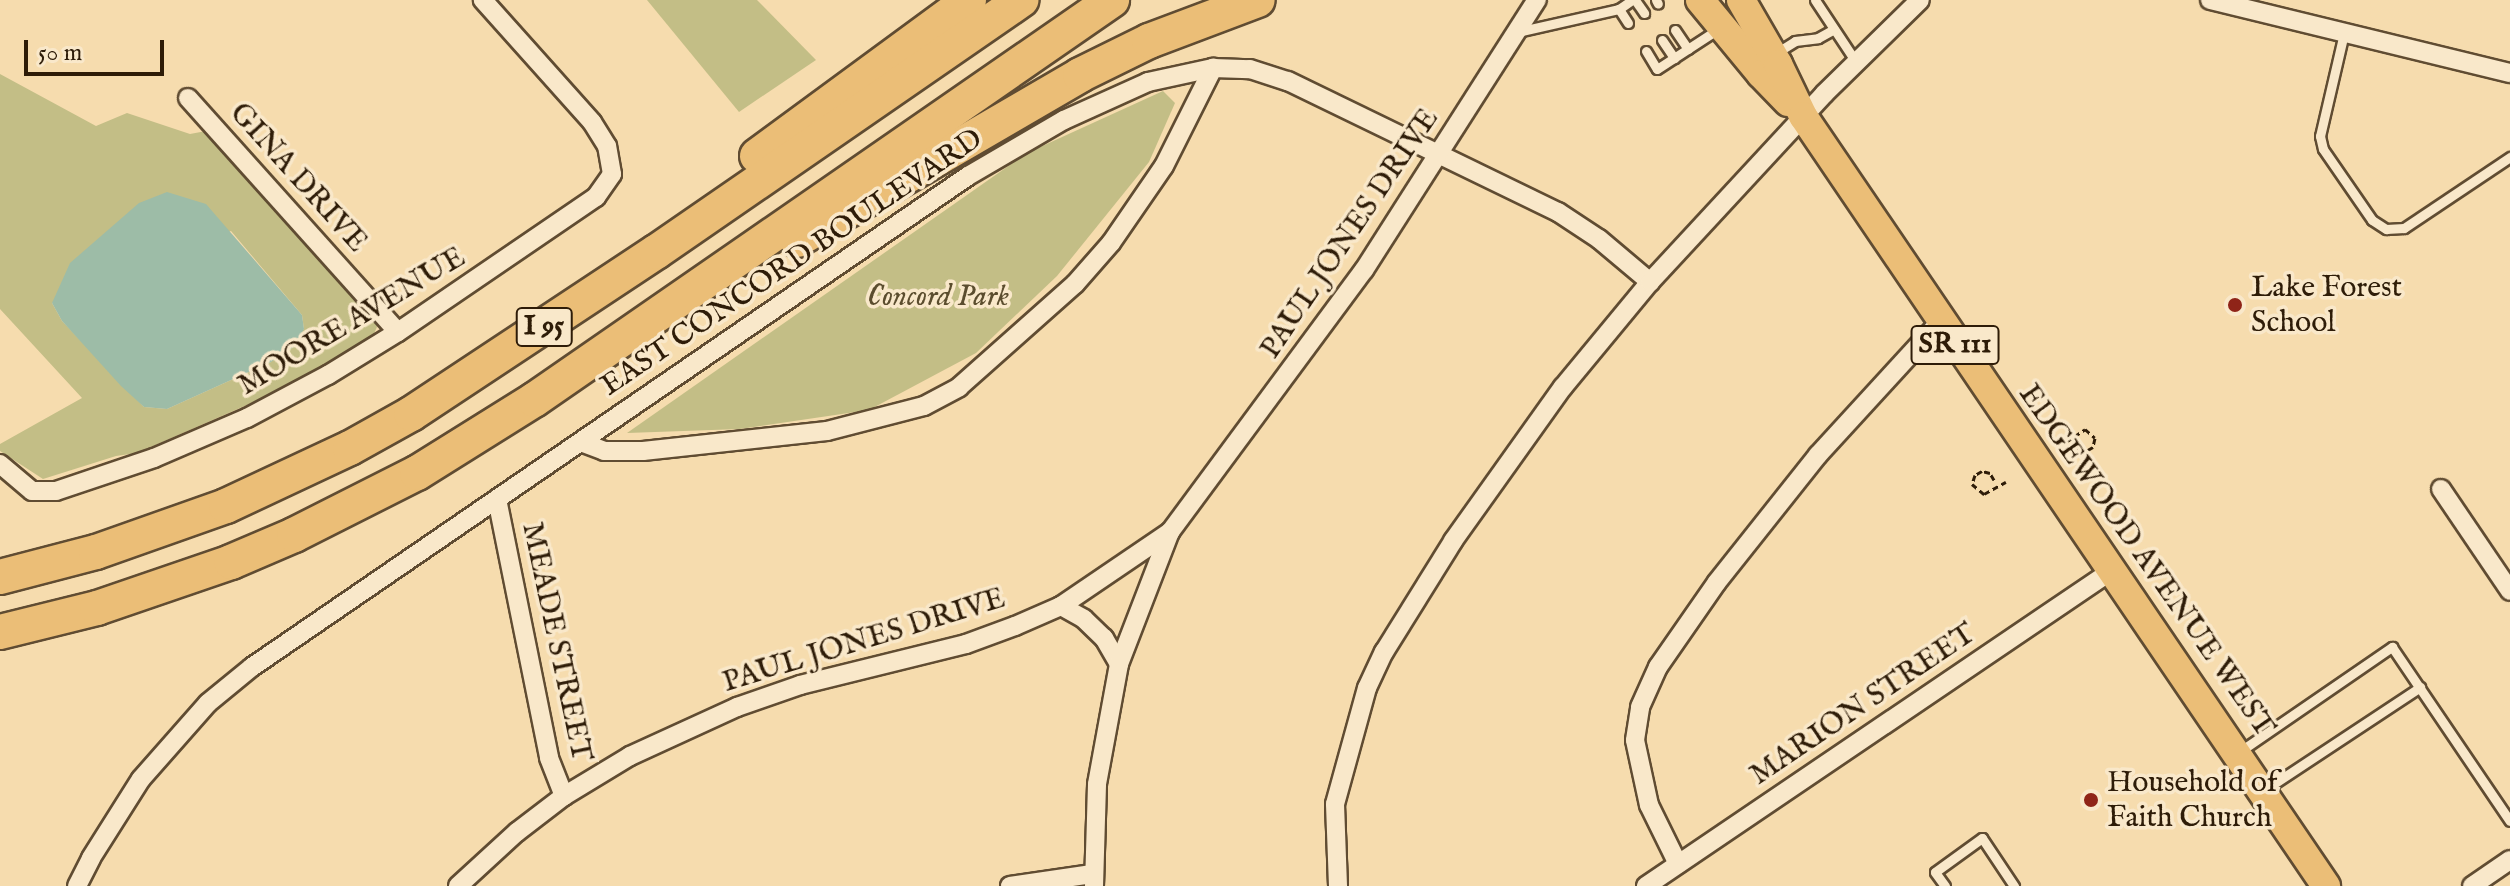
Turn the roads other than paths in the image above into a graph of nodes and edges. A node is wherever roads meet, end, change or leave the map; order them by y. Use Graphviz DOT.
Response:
graph roads {
  1 [pos="483,0"];
  2 [pos="969,0"];
  3 [pos="1021,0"];
  4 [pos="1112,0"];
  5 [pos="1258,0"];
  6 [pos="1537,0"];
  7 [pos="1634,0"];
  8 [pos="1700,0"];
  9 [pos="1741,0"];
  10 [pos="1815,0"];
  11 [pos="1920,0"];
  12 [pos="2210,0"];
  13 [pos="1619,9"];
  14 [pos="1644,13"];
  15 [pos="1628,23"];
  16 [pos="1721,27"];
  17 [pos="1834,29"];
  18 [pos="1675,30"];
  19 [pos="1517,32"];
  20 [pos="2344,33"];
  21 [pos="1662,40"];
  22 [pos="1688,49"];
  23 [pos="1646,51"];
  24 [pos="1774,55"];
  25 [pos="1674,58"];
  26 [pos="1856,62"];
  27 [pos="1213,68"];
  28 [pos="2510,73"];
  29 [pos="188,98"];
  30 [pos="1803,116"];
  31 [pos="1439,157"];
  32 [pos="2510,157"];
  33 [pos="656,252"];
  34 [pos="1650,282"];
  35 [pos="685,294"];
  36 [pos="1940,322"];
  37 [pos="398,332"];
  38 [pos="581,442"];
  39 [pos="0,464"];
  40 [pos="2441,489"];
  41 [pos="497,499"];
  42 [pos="1170,532"];
  43 [pos="2111,571"];
  44 [pos="12,574"];
  45 [pos="2510,591"];
  46 [pos="1061,606"];
  47 [pos="9,630"];
  48 [pos="1119,664"];
  49 [pos="2420,687"];
  50 [pos="2237,753"];
  51 [pos="2263,791"];
  52 [pos="564,796"];
  53 [pos="2510,821"];
  54 [pos="2510,860"];
  55 [pos="1678,864"];
  56 [pos="1093,880"];
  57 [pos="77,886"];
  58 [pos="458,886"];
  59 [pos="1010,886"];
  60 [pos="1338,886"];
  61 [pos="1646,886"];
  62 [pos="1945,886"];
  63 [pos="2014,886"];
  64 [pos="2326,886"];
  65 [pos="2472,886"];
  1 -- 37 [label="street, MOORE AVENUE"];
  2 -- 33 [label="highway"];
  3 -- 33 [label="highway, I 95"];
  4 -- 35 [label="highway, I 95"];
  5 -- 35 [label="highway"];
  6 -- 19 [label="street, PAUL JONES DRIVE"];
  7 -- 13 [label="lane"];
  7 -- 14 [label="lane"];
  8 -- 16 [label="main road, EDGEWOOD AVENUE WEST / SR 111"];
  9 -- 24 [label="main road, EDGEWOOD AVENUE WEST / SR 111"];
  10 -- 17 [label="lane"];
  11 -- 26 [label="street"];
  12 -- 20 [label="street"];
  13 -- 15 [label="lane"];
  13 -- 19 [label="lane"];
  16 -- 22 [label="lane"];
  16 -- 30 [label="main road, EDGEWOOD AVENUE WEST / SR 111"];
  17 -- 24 [label="lane"];
  17 -- 26 [label="lane"];
  18 -- 22 [label="lane"];
  19 -- 31 [label="street, PAUL JONES DRIVE"];
  20 -- 28 [label="street"];
  20 -- 32 [label="lane"];
  21 -- 25 [label="lane"];
  22 -- 25 [label="lane"];
  23 -- 25 [label="lane"];
  24 -- 30 [label="main road, EDGEWOOD AVENUE WEST / SR 111"];
  26 -- 30 [label="street"];
  27 -- 31 [label="street, EAST CONCORD BOULEVARD"];
  27 -- 38 [label="street, EAST CONCORD BOULEVARD"];
  27 -- 38 [label="street"];
  29 -- 37 [label="street, GINA DRIVE"];
  30 -- 34 [label="street"];
  30 -- 36 [label="main road, EDGEWOOD AVENUE WEST / SR 111"];
  31 -- 34 [label="street, EAST CONCORD BOULEVARD"];
  31 -- 42 [label="street, PAUL JONES DRIVE"];
  33 -- 44 [label="highway, I 95"];
  34 -- 60 [label="street"];
  35 -- 47 [label="highway, I 95"];
  36 -- 43 [label="main road, EDGEWOOD AVENUE WEST / SR 111"];
  36 -- 55 [label="street"];
  37 -- 39 [label="street, MOORE AVENUE"];
  38 -- 41 [label="street, EAST CONCORD BOULEVARD"];
  40 -- 45 [label="street"];
  41 -- 52 [label="street, MEADE STREET"];
  41 -- 57 [label="street, EAST CONCORD BOULEVARD"];
  42 -- 46 [label="street, PAUL JONES DRIVE"];
  42 -- 48 [label="street, PAUL JONES DRIVE"];
  43 -- 50 [label="main road, EDGEWOOD AVENUE WEST / SR 111"];
  43 -- 55 [label="street, MARION STREET"];
  46 -- 48 [label="street"];
  46 -- 52 [label="street, PAUL JONES DRIVE"];
  48 -- 56 [label="street, PAUL JONES DRIVE"];
  49 -- 50 [label="lane"];
  49 -- 51 [label="lane"];
  49 -- 53 [label="lane"];
  50 -- 51 [label="main road, EDGEWOOD AVENUE WEST / SR 111"];
  51 -- 64 [label="main road, EDGEWOOD AVENUE WEST / SR 111"];
  52 -- 58 [label="street, PAUL JONES DRIVE"];
  54 -- 65 [label="street"];
  55 -- 61 [label="street, MARION STREET"];
  56 -- 59 [label="street"];
  62 -- 63 [label="lane"];
}
